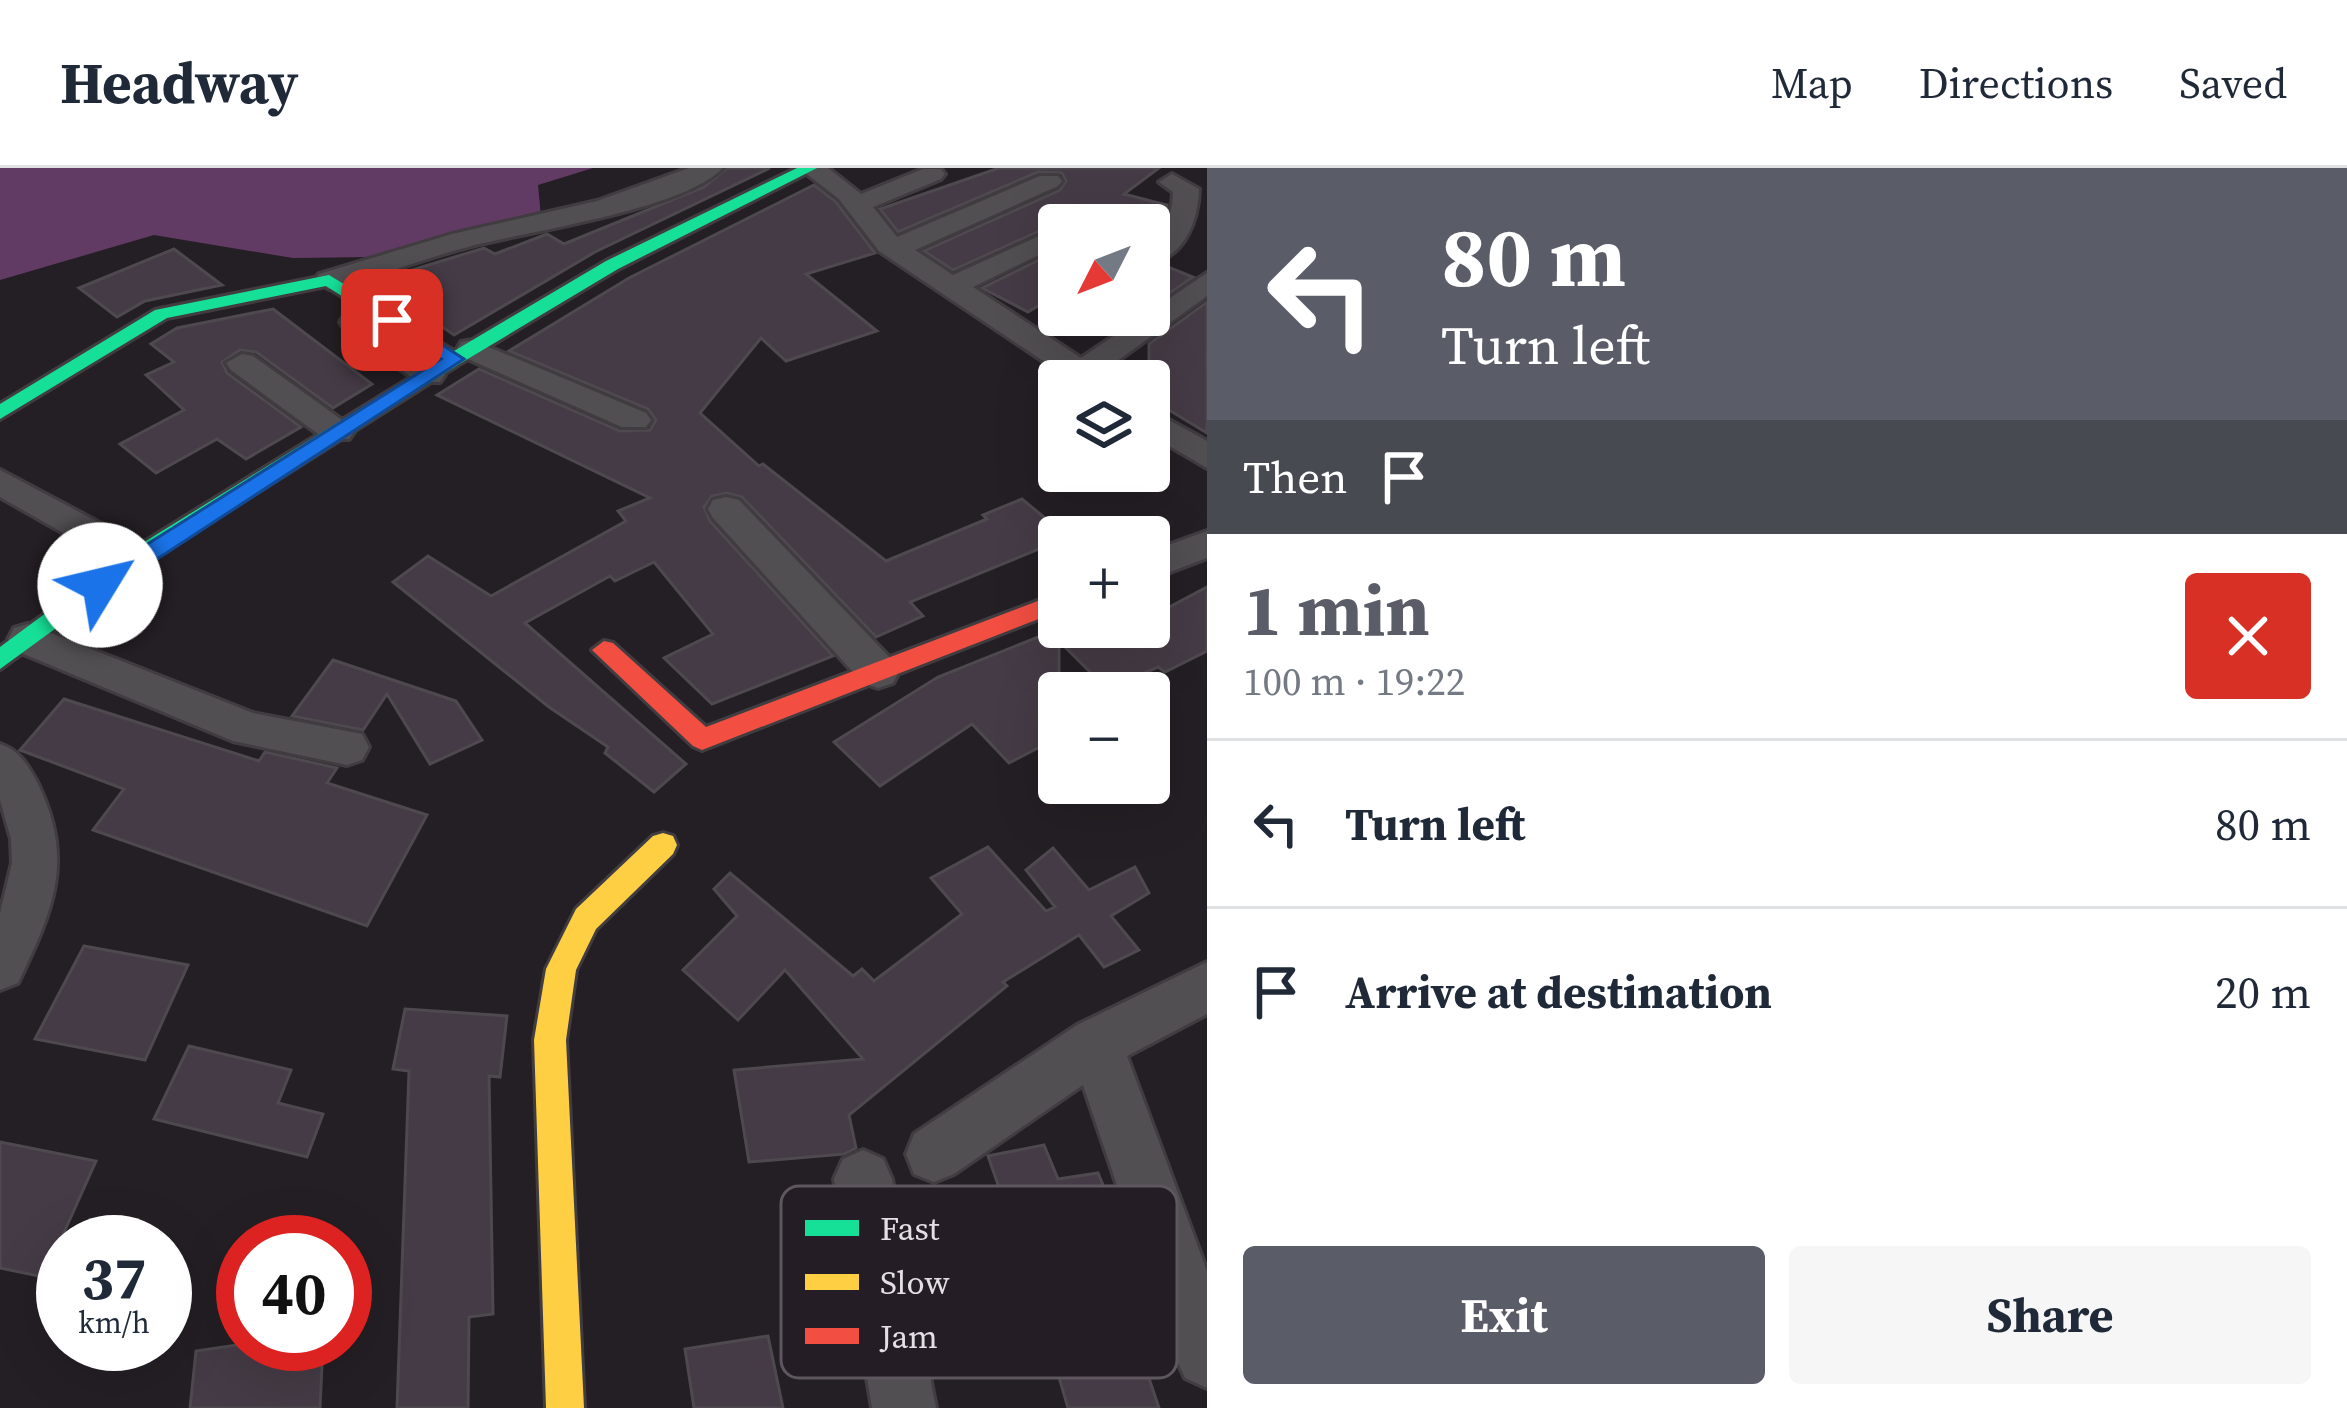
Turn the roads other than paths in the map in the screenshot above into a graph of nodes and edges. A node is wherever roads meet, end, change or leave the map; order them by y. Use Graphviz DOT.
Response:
graph roads {
  1 [pos="710,168"];
  2 [pos="810,168"];
  3 [pos="932,174"];
  4 [pos="1173,175"];
  5 [pos="1049,181"];
  6 [pos="856,205"];
  7 [pos="1038,245"];
  8 [pos="1170,245"];
  9 [pos="895,248"];
  10 [pos="329,280"];
  11 [pos="1207,282"];
  12 [pos="955,285"];
  13 [pos="355,322"];
  14 [pos="1038,324"];
  15 [pos="1024,333"];
  16 [pos="1063,360"];
  17 [pos="1109,360"];
  18 [pos="452,361"];
  19 [pos="242,363"];
  20 [pos="0,413"];
  21 [pos="634,420"];
  22 [pos="1170,431"];
  23 [pos="337,432"];
  24 [pos="1204,452"];
  25 [pos="0,482"];
  26 [pos="726,508"];
  27 [pos="1207,544"];
  28 [pos="136,558"];
  29 [pos="1170,559"];
  30 [pos="1038,610"];
  31 [pos="14,649"];
  32 [pos="604,650"];
  33 [pos="878,672"];
  34 [pos="347,747"];
  35 [pos="0,763"];
  36 [pos="663,844"];
  37 [pos="0,966"];
  38 [pos="1207,988"];
  39 [pos="1096,1044"];
  40 [pos="934,1154"];
  41 [pos="863,1179"];
  42 [pos="864,1186"];
  43 [pos="1147,1186"];
  44 [pos="1177,1272"];
  45 [pos="1207,1356"];
  46 [pos="899,1378"];
  47 [pos="565,1408"];
  48 [pos="904,1408"];
  1 -- 10 [label="street"];
  2 -- 6 [label="street"];
  2 -- 18 [label="street"];
  3 -- 6 [label="street"];
  4 -- 8 [label="street"];
  5 -- 9 [label="street"];
  6 -- 9 [label="street"];
  7 -- 12 [label="street"];
  9 -- 12 [label="street"];
  10 -- 18 [label="street"];
  10 -- 20 [label="street"];
  11 -- 17 [label="street"];
  12 -- 15 [label="street"];
  13 -- 18 [label="street"];
  14 -- 15 [label="street"];
  15 -- 16 [label="street"];
  18 -- 21 [label="street"];
  18 -- 23 [label="street"];
  19 -- 23 [label="street"];
  22 -- 24 [label="street"];
  23 -- 28 [label="street"];
  25 -- 28 [label="street"];
  26 -- 33 [label="street"];
  27 -- 29 [label="street"];
  28 -- 31 [label="street"];
  30 -- 33 [label="street"];
  31 -- 34 [label="street"];
  32 -- 33 [label="street"];
  35 -- 37 [label="street"];
  36 -- 47 [label="street"];
  38 -- 39 [label="street"];
  39 -- 40 [label="street"];
  39 -- 43 [label="street"];
  41 -- 42 [label="street"];
  44 -- 45 [label="street"];
  46 -- 48 [label="street"];
}
